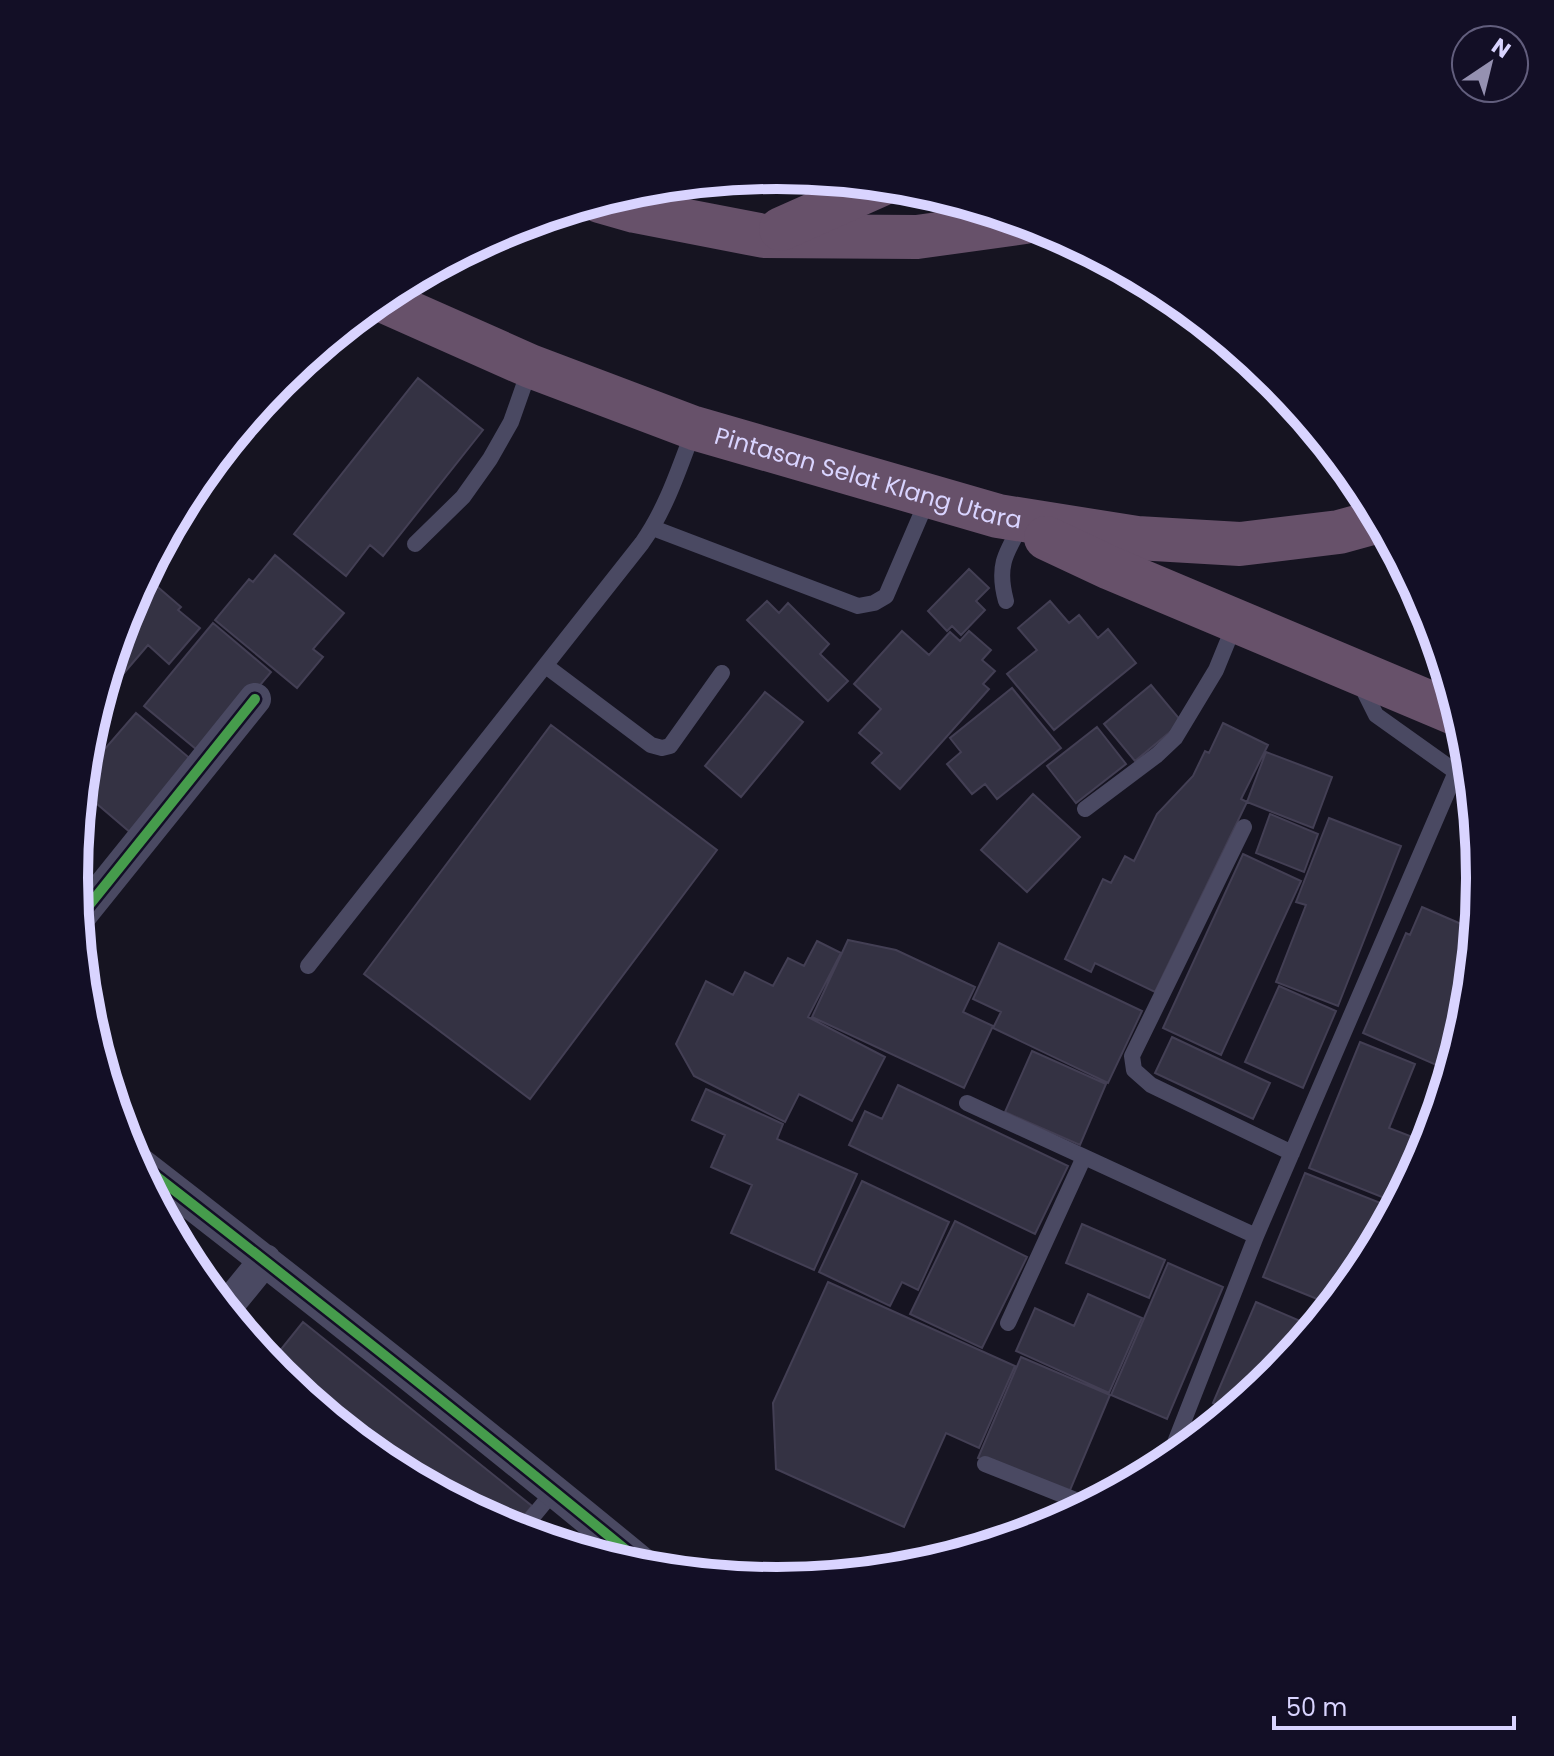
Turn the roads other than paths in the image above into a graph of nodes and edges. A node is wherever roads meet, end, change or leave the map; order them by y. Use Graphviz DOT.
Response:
graph roads {
  1 [pos="858,194"];
  2 [pos="621,207"];
  3 [pos="997,226"];
  4 [pos="764,236"];
  5 [pos="393,305"];
  6 [pos="530,366"];
  7 [pos="694,428"];
  8 [pos="929,496"];
  9 [pos="1010,521"];
  10 [pos="1368,524"];
  11 [pos="653,528"];
  12 [pos="415,544"];
  13 [pos="1006,601"];
  14 [pos="1236,621"];
  15 [pos="546,666"];
  16 [pos="1354,671"];
  17 [pos="722,673"];
  18 [pos="255,699"];
  19 [pos="1445,709"];
  20 [pos="1457,772"];
  21 [pos="1459,784"];
  22 [pos="1085,809"];
  23 [pos="1244,827"];
  24 [pos="89,906"];
  25 [pos="308,966"];
  26 [pos="967,1103"];
  27 [pos="1292,1153"];
  28 [pos="1084,1157"];
  29 [pos="156,1176"];
  30 [pos="1256,1236"];
  31 [pos="265,1260"];
  32 [pos="232,1300"];
  33 [pos="1008,1323"];
  34 [pos="1176,1439"];
  35 [pos="985,1464"];
  36 [pos="554,1491"];
  37 [pos="1074,1500"];
  38 [pos="529,1521"];
  39 [pos="626,1550"];
  1 -- 4 [label="highway"];
  2 -- 4 [label="highway"];
  3 -- 4 [label="highway"];
  5 -- 6 [label="highway, Pintasan Selat Klang Utara"];
  6 -- 7 [label="highway, Pintasan Selat Klang Utara"];
  6 -- 12 [label="lane"];
  7 -- 8 [label="highway, Pintasan Selat Klang Utara"];
  7 -- 11 [label="lane"];
  8 -- 9 [label="highway, Pintasan Selat Klang Utara"];
  8 -- 11 [label="lane"];
  9 -- 10 [label="highway, Pintasan Selat Klang Utara"];
  9 -- 13 [label="lane"];
  9 -- 14 [label="highway"];
  11 -- 15 [label="lane"];
  14 -- 16 [label="highway"];
  14 -- 22 [label="lane"];
  15 -- 17 [label="lane"];
  15 -- 25 [label="lane"];
  16 -- 19 [label="highway"];
  16 -- 20 [label="lane"];
  18 -- 24 [label="street"];
  21 -- 27 [label="lane"];
  23 -- 27 [label="lane"];
  26 -- 28 [label="lane"];
  27 -- 30 [label="lane"];
  28 -- 30 [label="lane"];
  28 -- 33 [label="lane"];
  29 -- 31 [label="street"];
  30 -- 34 [label="lane"];
  31 -- 32 [label="street"];
  31 -- 36 [label="street"];
  35 -- 37 [label="lane"];
  36 -- 38 [label="lane"];
  36 -- 39 [label="street"];
}
